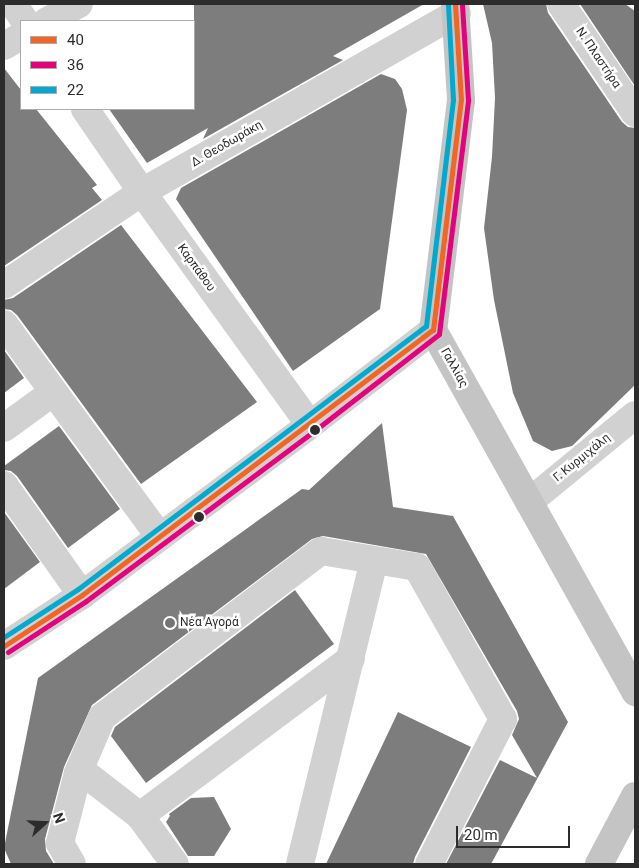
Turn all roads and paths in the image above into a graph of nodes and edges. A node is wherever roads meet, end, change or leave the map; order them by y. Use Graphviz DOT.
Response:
graph roads {
  1 [pos="13,4"];
  2 [pos="78,4"];
  3 [pos="561,4"];
  4 [pos="456,8"];
  5 [pos="24,20"];
  6 [pos="49,20"];
  7 [pos="20,37"];
  8 [pos="4,46"];
  9 [pos="86,110"];
  10 [pos="635,113"];
  11 [pos="142,192"];
  12 [pos="4,285"];
  13 [pos="4,324"];
  14 [pos="433,330"];
  15 [pos="52,393"];
  16 [pos="635,415"];
  17 [pos="310,425"];
  18 [pos="4,428"];
  19 [pos="4,485"];
  20 [pos="529,502"];
  21 [pos="160,537"];
  22 [pos="373,566"];
  23 [pos="82,595"];
  24 [pos="4,646"];
  25 [pos="351,659"];
  26 [pos="635,692"];
  27 [pos="83,774"];
  28 [pos="635,796"];
  29 [pos="140,816"];
  30 [pos="72,864"];
  31 [pos="84,864"];
  32 [pos="175,864"];
  33 [pos="298,864"];
  34 [pos="417,864"];
  35 [pos="429,864"];
  36 [pos="599,864"];
  1 -- 5 [label="street"];
  2 -- 6 [label="street"];
  3 -- 10 [label="street, Ν. Πλαστήρα"];
  4 -- 11 [label="street, Δ. Θεοδωράκη"];
  4 -- 14 [label="main road"];
  7 -- 8 [label="street"];
  9 -- 11 [label="street, Καρπάθου"];
  11 -- 12 [label="street, Δ. Θεοδωράκη"];
  11 -- 17 [label="street, Καρπάθου"];
  13 -- 15 [label="street"];
  14 -- 17 [label="street"];
  14 -- 20 [label="main road, Γαλλίας"];
  15 -- 18 [label="street"];
  15 -- 21 [label="street"];
  16 -- 20 [label="street, Γ. Κυρμιχάλη"];
  17 -- 21 [label="street"];
  19 -- 23 [label="street"];
  20 -- 26 [label="main road, Γαλλίας"];
  21 -- 23 [label="street"];
  22 -- 25 [label="street"];
  22 -- 27 [label="street"];
  22 -- 34 [label="street"];
  22 -- 35 [label="street"];
  23 -- 24 [label="street"];
  25 -- 29 [label="street"];
  25 -- 33 [label="street"];
  27 -- 29 [label="street"];
  27 -- 30 [label="street"];
  27 -- 31 [label="street"];
  28 -- 36 [label="main road"];
  29 -- 32 [label="street"];
}
